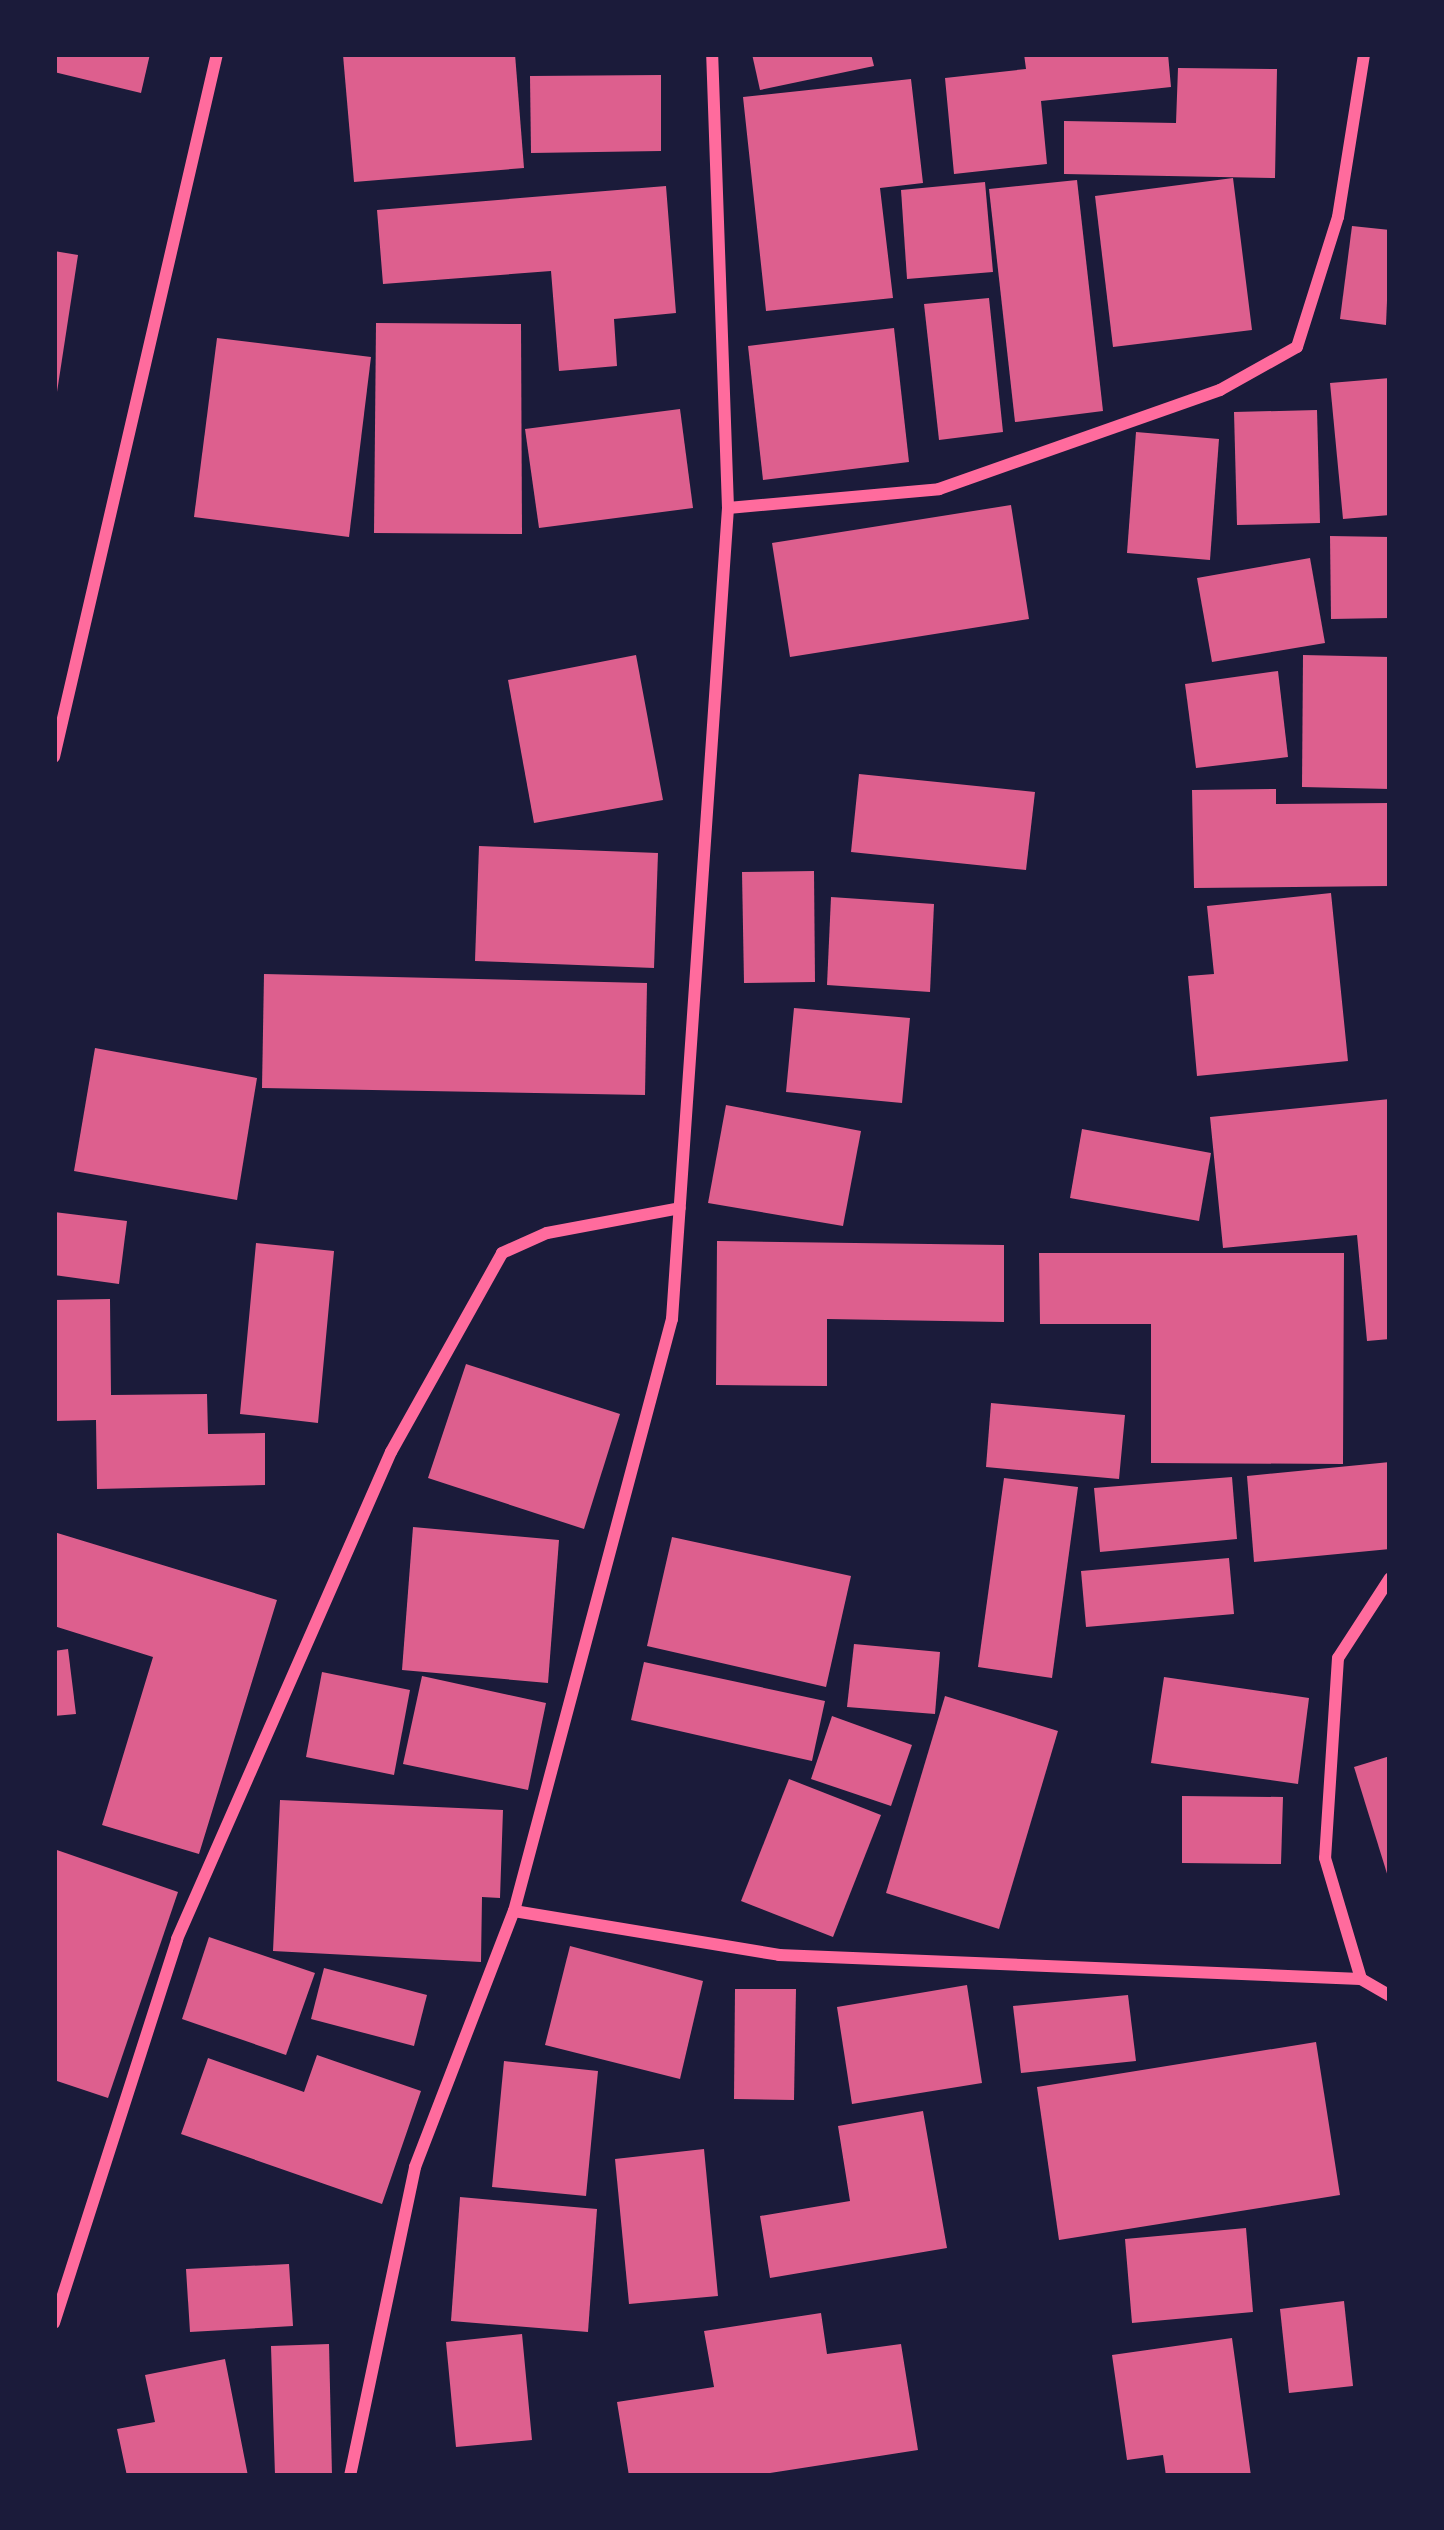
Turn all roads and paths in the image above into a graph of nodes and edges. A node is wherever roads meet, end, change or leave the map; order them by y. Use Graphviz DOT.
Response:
graph roads {
  1 [pos="217,54"];
  2 [pos="712,54"];
  3 [pos="1364,54"];
  4 [pos="728,508"];
  5 [pos="54,757"];
  6 [pos="680,1208"];
  7 [pos="1390,1578"];
  8 [pos="514,1911"];
  9 [pos="1361,1979"];
  10 [pos="1390,1996"];
  11 [pos="54,2323"];
  12 [pos="350,2476"];
  1 -- 5 [label="street"];
  2 -- 4 [label="street"];
  3 -- 4 [label="street"];
  4 -- 6 [label="street"];
  6 -- 8 [label="street"];
  6 -- 11 [label="street"];
  7 -- 9 [label="street"];
  8 -- 9 [label="street"];
  8 -- 12 [label="street"];
  9 -- 10 [label="street"];
}
